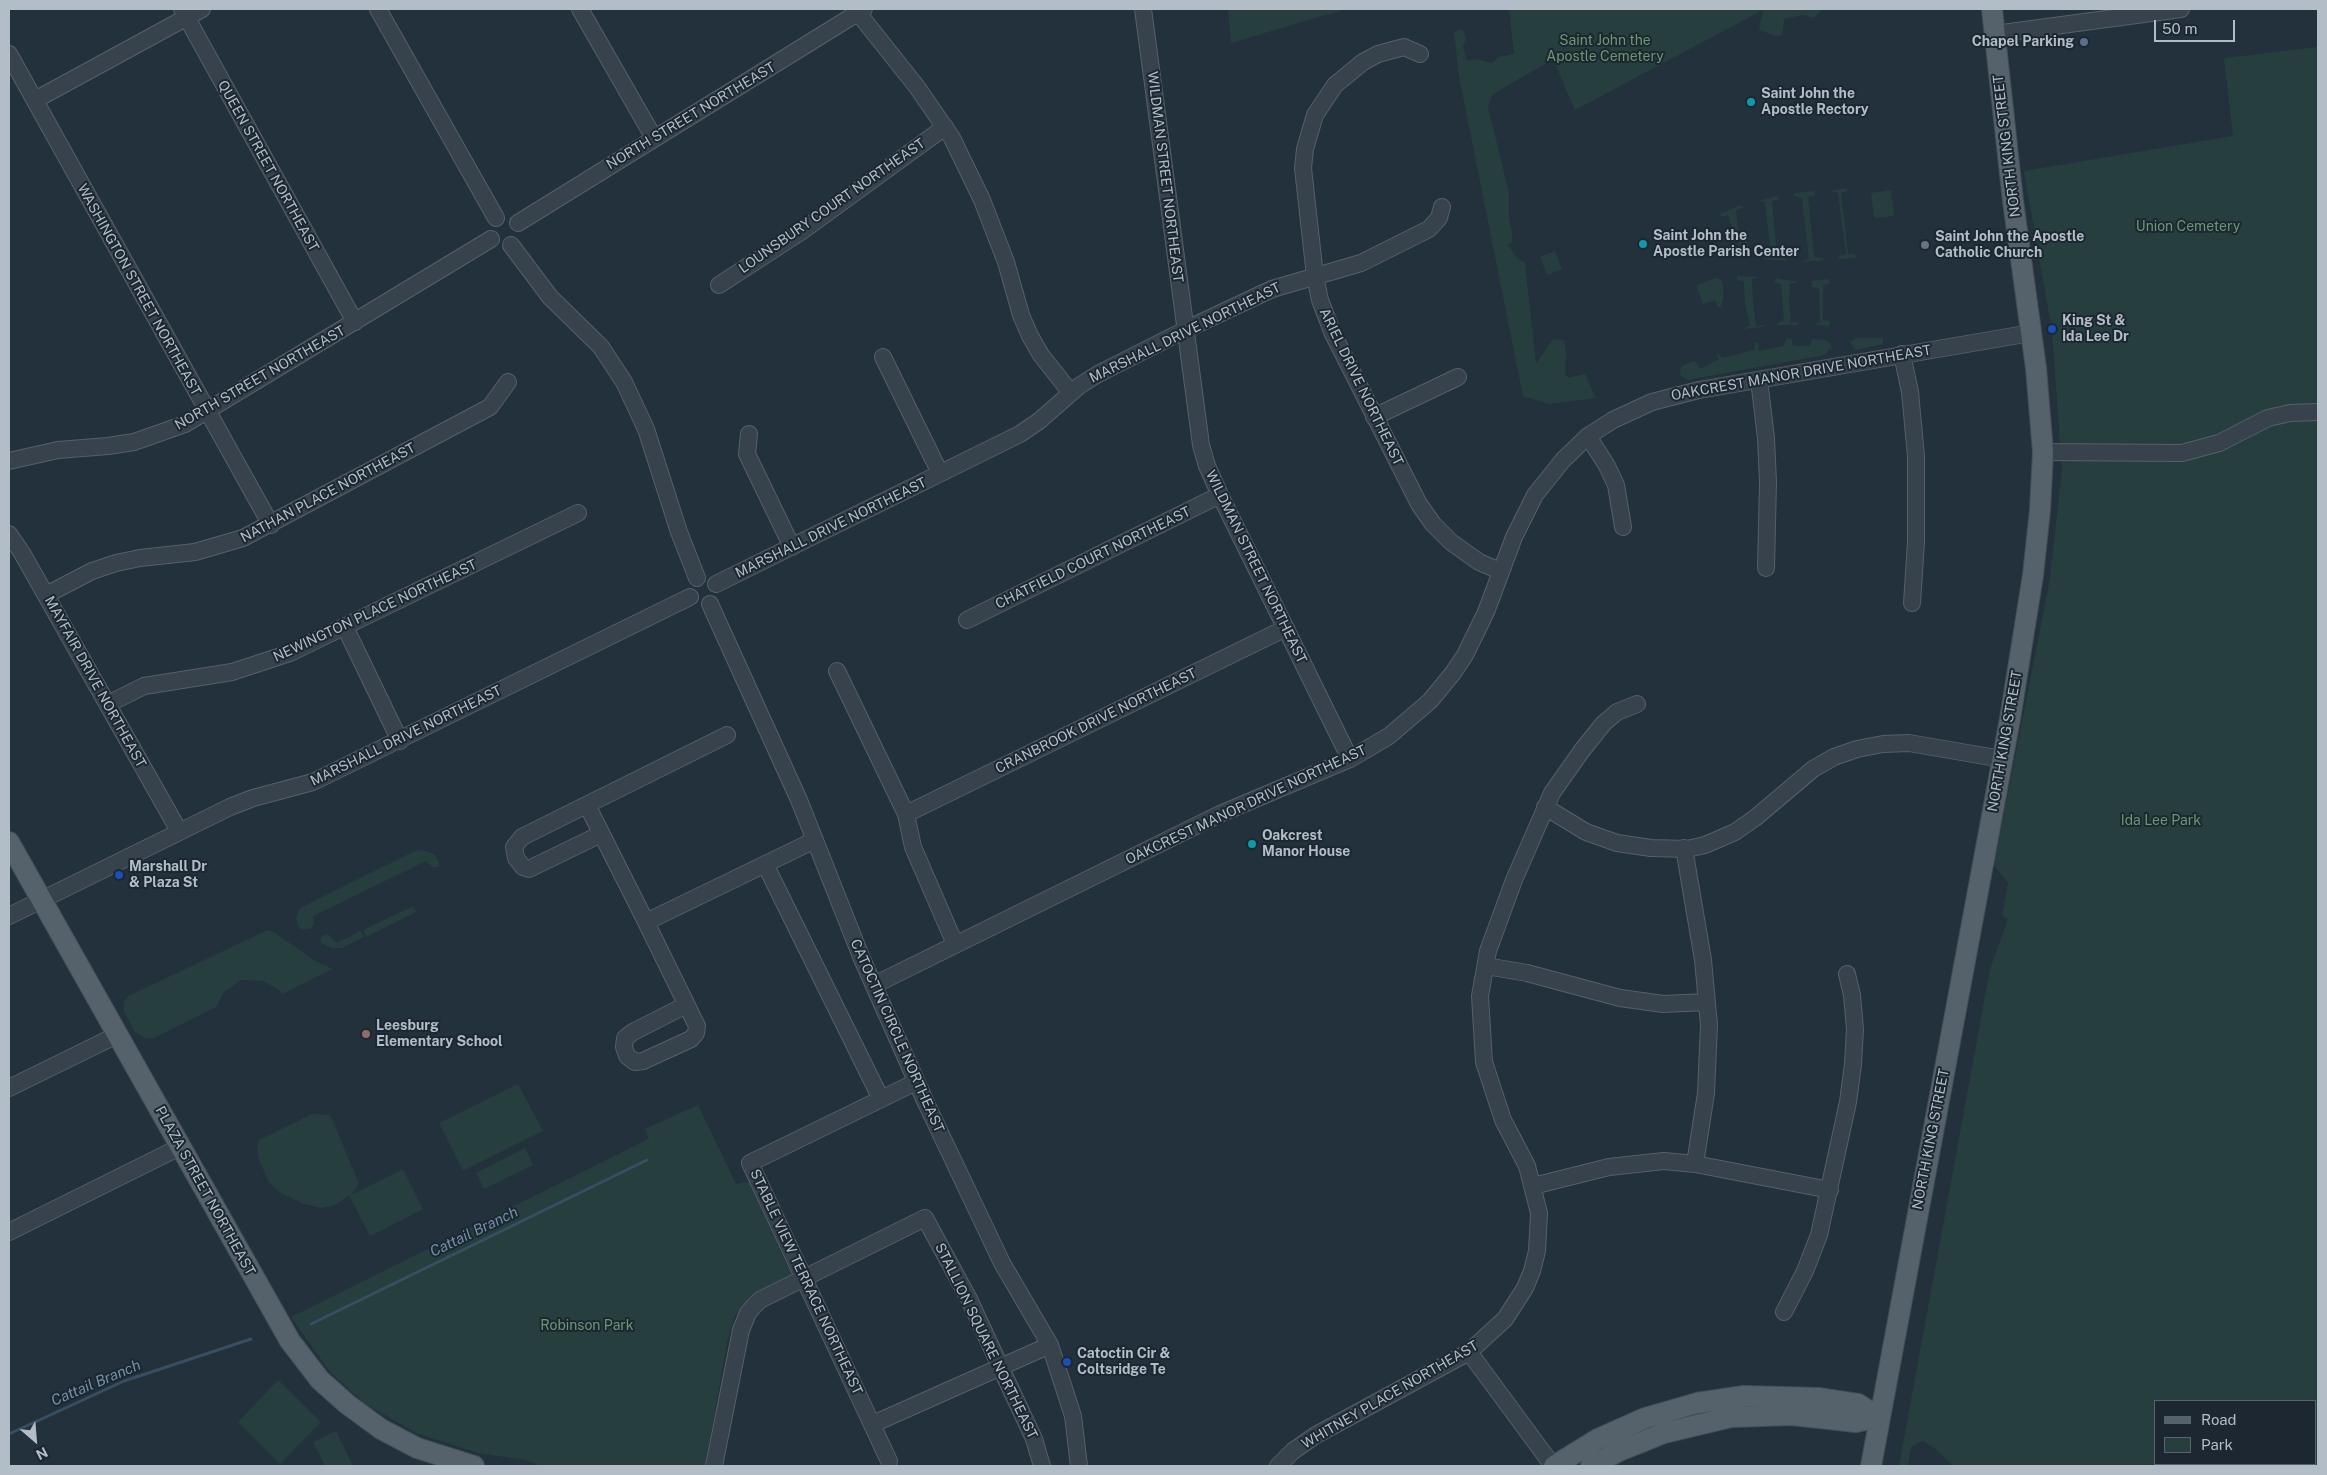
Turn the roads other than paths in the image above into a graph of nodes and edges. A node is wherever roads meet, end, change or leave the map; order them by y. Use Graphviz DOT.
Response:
graph roads {
  1 [pos="202,9"];
  2 [pos="378,9"];
  3 [pos="580,9"];
  4 [pos="1143,9"];
  5 [pos="1992,9"];
  6 [pos="2181,9"];
  7 [pos="859,10"];
  8 [pos="184,13"];
  9 [pos="1995,34"];
  10 [pos="9,54"];
  11 [pos="1420,54"];
  12 [pos="35,100"];
  13 [pos="945,127"];
  14 [pos="654,138"];
  15 [pos="1442,207"];
  16 [pos="496,218"];
  17 [pos="518,223"];
  18 [pos="491,239"];
  19 [pos="511,245"];
  20 [pos="1315,276"];
  21 [pos="719,285"];
  22 [pos="355,322"];
  23 [pos="1185,330"];
  24 [pos="2031,333"];
  25 [pos="1902,354"];
  26 [pos="883,357"];
  27 [pos="1458,377"];
  28 [pos="1758,380"];
  29 [pos="508,382"];
  30 [pos="1071,393"];
  31 [pos="207,412"];
  32 [pos="2318,412"];
  33 [pos="1374,417"];
  34 [pos="749,434"];
  35 [pos="1588,436"];
  36 [pos="2043,452"];
  37 [pos="9,461"];
  38 [pos="940,474"];
  39 [pos="1220,495"];
  40 [pos="578,513"];
  41 [pos="271,525"];
  42 [pos="1623,527"];
  43 [pos="9,534"];
  44 [pos="792,548"];
  45 [pos="1766,568"];
  46 [pos="1500,571"];
  47 [pos="697,578"];
  48 [pos="716,584"];
  49 [pos="46,595"];
  50 [pos="690,597"];
  51 [pos="1912,603"];
  52 [pos="710,604"];
  53 [pos="966,620"];
  54 [pos="345,627"];
  55 [pos="1286,628"];
  56 [pos="837,671"];
  57 [pos="108,704"];
  58 [pos="1637,704"];
  59 [pos="728,735"];
  60 [pos="400,741"];
  61 [pos="1350,759"];
  62 [pos="2002,759"];
  63 [pos="587,805"];
  64 [pos="1545,808"];
  65 [pos="906,814"];
  66 [pos="179,831"];
  67 [pos="602,834"];
  68 [pos="815,840"];
  69 [pos="9,842"];
  70 [pos="1684,848"];
  71 [pos="765,864"];
  72 [pos="42,900"];
  73 [pos="9,916"];
  74 [pos="646,922"];
  75 [pos="955,944"];
  76 [pos="1486,966"];
  77 [pos="1848,974"];
  78 [pos="874,985"];
  79 [pos="1707,1002"];
  80 [pos="686,1005"];
  81 [pos="117,1035"];
  82 [pos="916,1082"];
  83 [pos="9,1088"];
  84 [pos="881,1099"];
  85 [pos="182,1146"];
  86 [pos="1695,1164"];
  87 [pos="1534,1186"];
  88 [pos="1830,1190"];
  89 [pos="9,1232"];
  90 [pos="804,1278"];
  91 [pos="1784,1312"];
  92 [pos="1050,1345"];
  93 [pos="1469,1352"];
  94 [pos="1000,1366"];
  95 [pos="1878,1417"];
  96 [pos="873,1424"];
  97 [pos="887,1464"];
  98 [pos="474,1466"];
  99 [pos="714,1466"];
  100 [pos="1042,1466"];
  101 [pos="1079,1466"];
  102 [pos="1278,1466"];
  103 [pos="1554,1466"];
  104 [pos="1591,1466"];
  105 [pos="1871,1466"];
  1 -- 8 [label="street"];
  2 -- 16 [label="street"];
  3 -- 14 [label="street"];
  4 -- 23 [label="street, WILDMAN STREET NORTHEAST"];
  5 -- 9 [label="main road, NORTH KING STREET"];
  6 -- 9 [label="street"];
  7 -- 13 [label="street"];
  7 -- 14 [label="street, NORTH STREET NORTHEAST"];
  8 -- 12 [label="street"];
  8 -- 22 [label="street, QUEEN STREET NORTHEAST"];
  9 -- 24 [label="main road, NORTH KING STREET"];
  10 -- 12 [label="street, WASHINGTON STREET NORTHEAST"];
  11 -- 20 [label="street, ARIEL DRIVE NORTHEAST"];
  12 -- 31 [label="street, WASHINGTON STREET NORTHEAST"];
  13 -- 21 [label="street, LOUNSBURY COURT NORTHEAST"];
  13 -- 30 [label="street"];
  14 -- 17 [label="street, NORTH STREET NORTHEAST"];
  15 -- 20 [label="street, MARSHALL DRIVE NORTHEAST"];
  16 -- 17 [label="street"];
  16 -- 18 [label="street"];
  17 -- 19 [label="street"];
  18 -- 19 [label="street"];
  18 -- 22 [label="street, NORTH STREET NORTHEAST"];
  19 -- 47 [label="street"];
  20 -- 23 [label="street, MARSHALL DRIVE NORTHEAST"];
  20 -- 33 [label="street, ARIEL DRIVE NORTHEAST"];
  22 -- 31 [label="street, NORTH STREET NORTHEAST"];
  23 -- 30 [label="street, MARSHALL DRIVE NORTHEAST"];
  23 -- 39 [label="street, WILDMAN STREET NORTHEAST"];
  24 -- 25 [label="street, OAKCREST MANOR DRIVE NORTHEAST"];
  24 -- 36 [label="main road, NORTH KING STREET"];
  25 -- 28 [label="street, OAKCREST MANOR DRIVE NORTHEAST"];
  25 -- 51 [label="street"];
  26 -- 38 [label="street"];
  27 -- 33 [label="street"];
  28 -- 35 [label="street, OAKCREST MANOR DRIVE NORTHEAST"];
  28 -- 45 [label="street"];
  29 -- 41 [label="street, NATHAN PLACE NORTHEAST"];
  30 -- 38 [label="street, MARSHALL DRIVE NORTHEAST"];
  31 -- 37 [label="street, NORTH STREET NORTHEAST"];
  31 -- 41 [label="street, WASHINGTON STREET NORTHEAST"];
  32 -- 36 [label="street"];
  33 -- 46 [label="street, ARIEL DRIVE NORTHEAST"];
  34 -- 44 [label="street"];
  35 -- 42 [label="street"];
  35 -- 46 [label="street, OAKCREST MANOR DRIVE NORTHEAST"];
  36 -- 62 [label="main road, NORTH KING STREET"];
  38 -- 44 [label="street, MARSHALL DRIVE NORTHEAST"];
  39 -- 53 [label="street, CHATFIELD COURT NORTHEAST"];
  39 -- 55 [label="street, WILDMAN STREET NORTHEAST"];
  40 -- 54 [label="street, NEWINGTON PLACE NORTHEAST"];
  41 -- 49 [label="street, NATHAN PLACE NORTHEAST"];
  43 -- 49 [label="street, MAYFAIR DRIVE NORTHEAST"];
  44 -- 48 [label="street, MARSHALL DRIVE NORTHEAST"];
  46 -- 61 [label="street, OAKCREST MANOR DRIVE NORTHEAST"];
  47 -- 48 [label="street"];
  47 -- 50 [label="street"];
  48 -- 52 [label="street"];
  49 -- 57 [label="street, MAYFAIR DRIVE NORTHEAST"];
  50 -- 52 [label="street"];
  50 -- 60 [label="street, MARSHALL DRIVE NORTHEAST"];
  52 -- 68 [label="street, CATOCTIN CIRCLE NORTHEAST"];
  54 -- 57 [label="street, NEWINGTON PLACE NORTHEAST"];
  54 -- 60 [label="street"];
  55 -- 61 [label="street, WILDMAN STREET NORTHEAST"];
  55 -- 65 [label="street, CRANBROOK DRIVE NORTHEAST"];
  56 -- 65 [label="street"];
  57 -- 66 [label="street, MAYFAIR DRIVE NORTHEAST"];
  58 -- 64 [label="street, WHITNEY PLACE NORTHEAST"];
  59 -- 63 [label="street"];
  60 -- 66 [label="street, MARSHALL DRIVE NORTHEAST"];
  61 -- 75 [label="street, OAKCREST MANOR DRIVE NORTHEAST"];
  62 -- 70 [label="street"];
  62 -- 95 [label="main road, NORTH KING STREET"];
  63 -- 67 [label="street"];
  63 -- 67 [label="street"];
  64 -- 70 [label="street"];
  64 -- 76 [label="street, WHITNEY PLACE NORTHEAST"];
  65 -- 75 [label="street"];
  66 -- 72 [label="street, MARSHALL DRIVE NORTHEAST"];
  67 -- 74 [label="street"];
  68 -- 71 [label="street"];
  68 -- 78 [label="street, CATOCTIN CIRCLE NORTHEAST"];
  69 -- 72 [label="main road, PLAZA STREET NORTHEAST"];
  70 -- 79 [label="street"];
  71 -- 74 [label="street"];
  71 -- 84 [label="street"];
  72 -- 73 [label="street, MARSHALL DRIVE NORTHEAST"];
  72 -- 81 [label="main road, PLAZA STREET NORTHEAST"];
  74 -- 80 [label="street"];
  75 -- 78 [label="street, OAKCREST MANOR DRIVE NORTHEAST"];
  76 -- 79 [label="street"];
  76 -- 87 [label="street, WHITNEY PLACE NORTHEAST"];
  77 -- 88 [label="street"];
  78 -- 82 [label="street, CATOCTIN CIRCLE NORTHEAST"];
  79 -- 86 [label="street"];
  81 -- 83 [label="street"];
  81 -- 85 [label="main road, PLAZA STREET NORTHEAST"];
  82 -- 84 [label="street, STABLE VIEW TERRACE NORTHEAST"];
  82 -- 92 [label="street, CATOCTIN CIRCLE NORTHEAST"];
  84 -- 90 [label="street, STABLE VIEW TERRACE NORTHEAST"];
  85 -- 89 [label="street"];
  85 -- 98 [label="main road, PLAZA STREET NORTHEAST"];
  86 -- 87 [label="street"];
  86 -- 88 [label="street"];
  87 -- 93 [label="street, WHITNEY PLACE NORTHEAST"];
  88 -- 91 [label="street"];
  90 -- 94 [label="street, STALLION SQUARE NORTHEAST"];
  90 -- 96 [label="street, STABLE VIEW TERRACE NORTHEAST"];
  90 -- 99 [label="street"];
  92 -- 94 [label="street"];
  92 -- 101 [label="street, CATOCTIN CIRCLE NORTHEAST"];
  93 -- 102 [label="street, WHITNEY PLACE NORTHEAST"];
  93 -- 103 [label="street"];
  94 -- 96 [label="street"];
  94 -- 100 [label="street, STALLION SQUARE NORTHEAST"];
  95 -- 103 [label="main road"];
  95 -- 104 [label="main road"];
  95 -- 105 [label="main road, NORTH KING STREET"];
  96 -- 97 [label="street, STABLE VIEW TERRACE NORTHEAST"];
}
